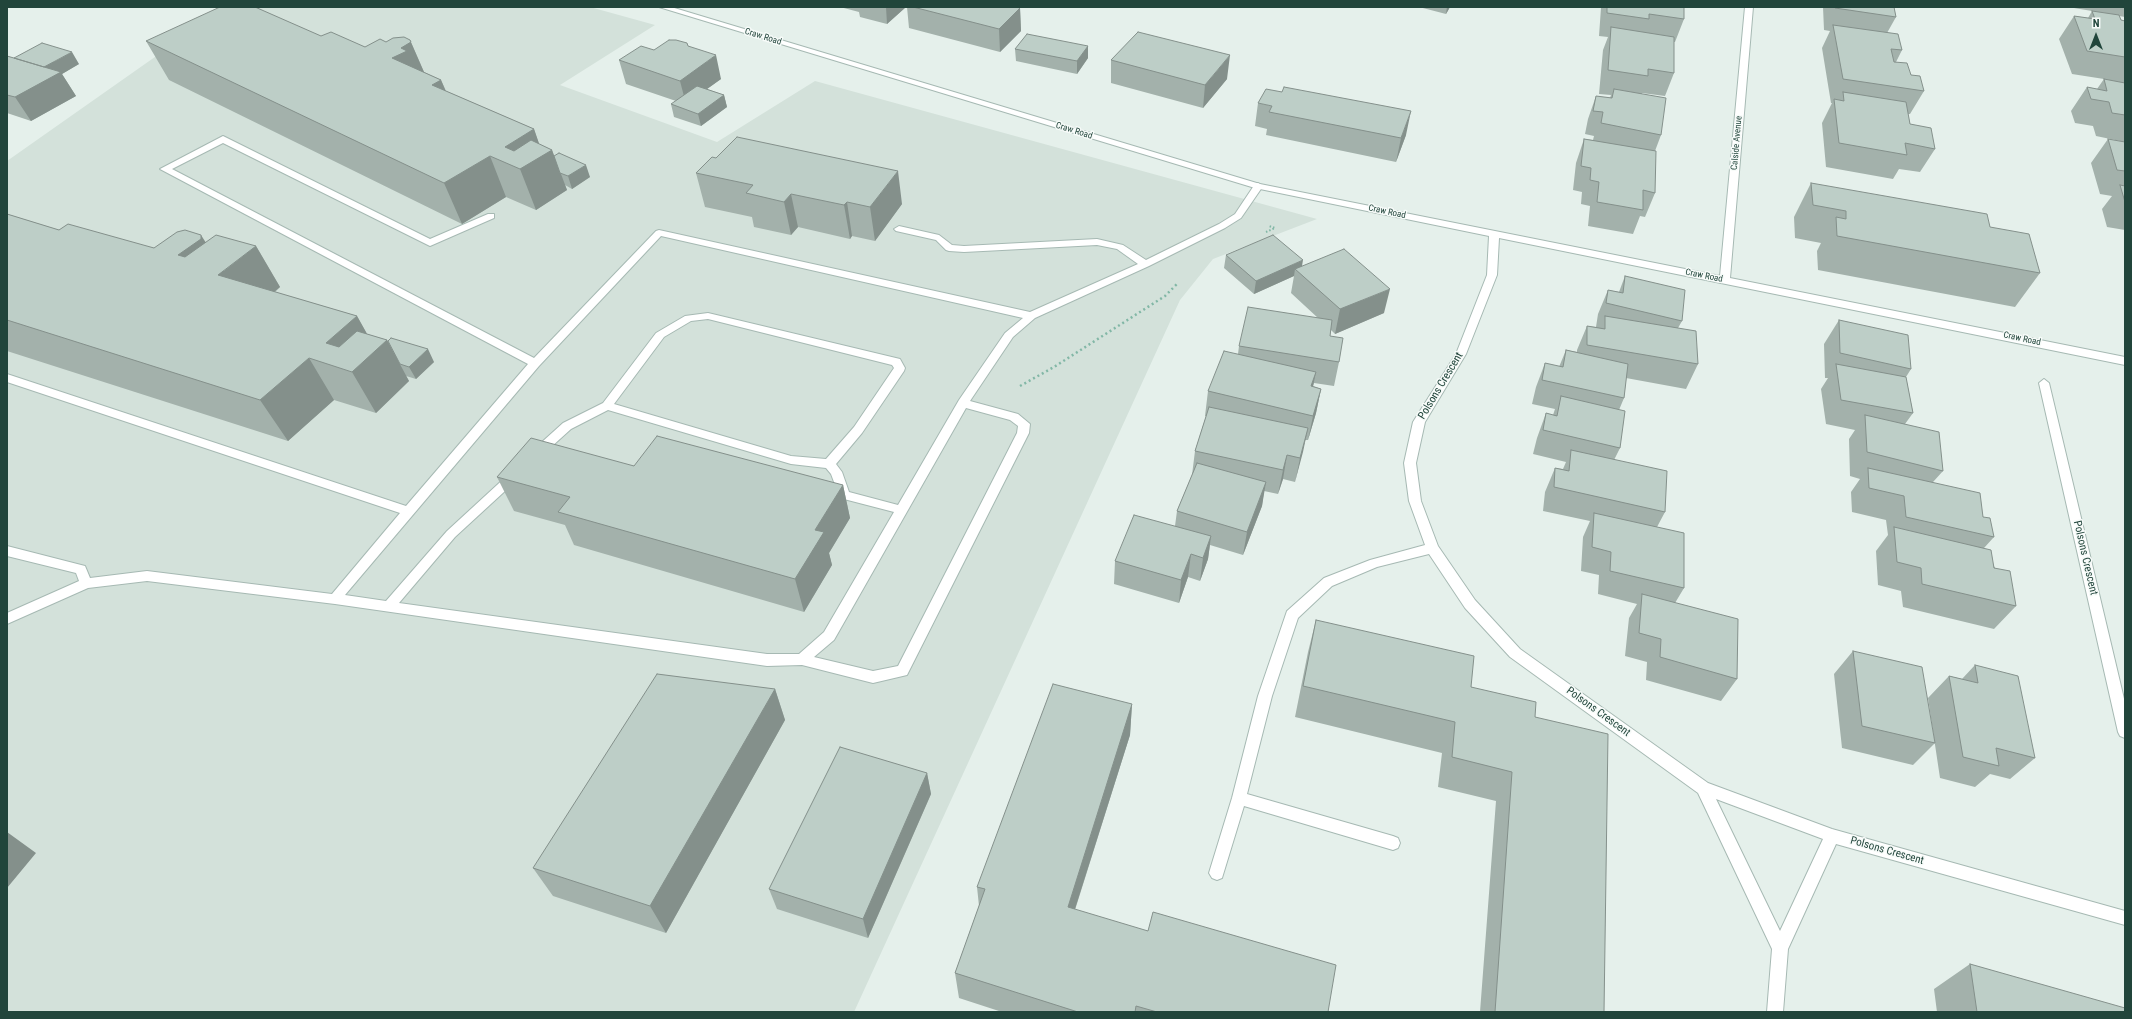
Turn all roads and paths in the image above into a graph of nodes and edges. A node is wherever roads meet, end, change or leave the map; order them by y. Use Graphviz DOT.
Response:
graph roads {
  1 [pos="663,7"];
  2 [pos="1749,7"];
  3 [pos="1258,186"];
  4 [pos="491,216"];
  5 [pos="1238,216"];
  6 [pos="899,229"];
  7 [pos="1262,234"];
  8 [pos="1494,235"];
  9 [pos="1146,264"];
  10 [pos="1181,280"];
  11 [pos="1725,280"];
  12 [pos="1031,316"];
  13 [pos="2125,361"];
  14 [pos="535,363"];
  15 [pos="7,378"];
  16 [pos="2044,383"];
  17 [pos="963,403"];
  18 [pos="607,406"];
  19 [pos="996,411"];
  20 [pos="530,460"];
  21 [pos="829,464"];
  22 [pos="519,471"];
  23 [pos="408,510"];
  24 [pos="902,510"];
  25 [pos="1432,548"];
  26 [pos="7,551"];
  27 [pos="86,583"];
  28 [pos="335,599"];
  29 [pos="388,607"];
  30 [pos="7,618"];
  31 [pos="802,659"];
  32 [pos="2125,732"];
  33 [pos="1703,788"];
  34 [pos="1239,798"];
  35 [pos="1832,836"];
  36 [pos="1393,844"];
  37 [pos="1218,873"];
  38 [pos="2125,918"];
  39 [pos="1780,948"];
  40 [pos="1775,1012"];
  1 -- 3 [label="street, Craw Road"];
  2 -- 11 [label="street, Calside Avenue"];
  3 -- 5 [label="street"];
  3 -- 8 [label="street, Craw Road"];
  4 -- 14 [label="street"];
  5 -- 7 [label="path"];
  5 -- 9 [label="street"];
  6 -- 9 [label="street"];
  8 -- 11 [label="street, Craw Road"];
  8 -- 25 [label="street, Polsons Crescent"];
  9 -- 12 [label="street"];
  10 -- 19 [label="path"];
  11 -- 13 [label="street, Craw Road"];
  12 -- 14 [label="street"];
  12 -- 17 [label="street"];
  14 -- 23 [label="street"];
  15 -- 23 [label="street"];
  16 -- 32 [label="street, Polsons Crescent"];
  17 -- 19 [label="street"];
  17 -- 24 [label="street"];
  18 -- 20 [label="street"];
  18 -- 21 [label="street"];
  18 -- 21 [label="street"];
  19 -- 31 [label="street"];
  21 -- 24 [label="street"];
  22 -- 29 [label="street"];
  23 -- 28 [label="street"];
  24 -- 31 [label="street"];
  25 -- 33 [label="street, Polsons Crescent"];
  25 -- 34 [label="street"];
  26 -- 27 [label="street"];
  27 -- 28 [label="street"];
  27 -- 30 [label="street"];
  28 -- 29 [label="street"];
  29 -- 31 [label="street"];
  33 -- 35 [label="street, Polsons Crescent"];
  33 -- 39 [label="street"];
  34 -- 36 [label="street"];
  34 -- 37 [label="street"];
  35 -- 38 [label="street, Polsons Crescent"];
  35 -- 39 [label="street"];
  39 -- 40 [label="street"];
}
